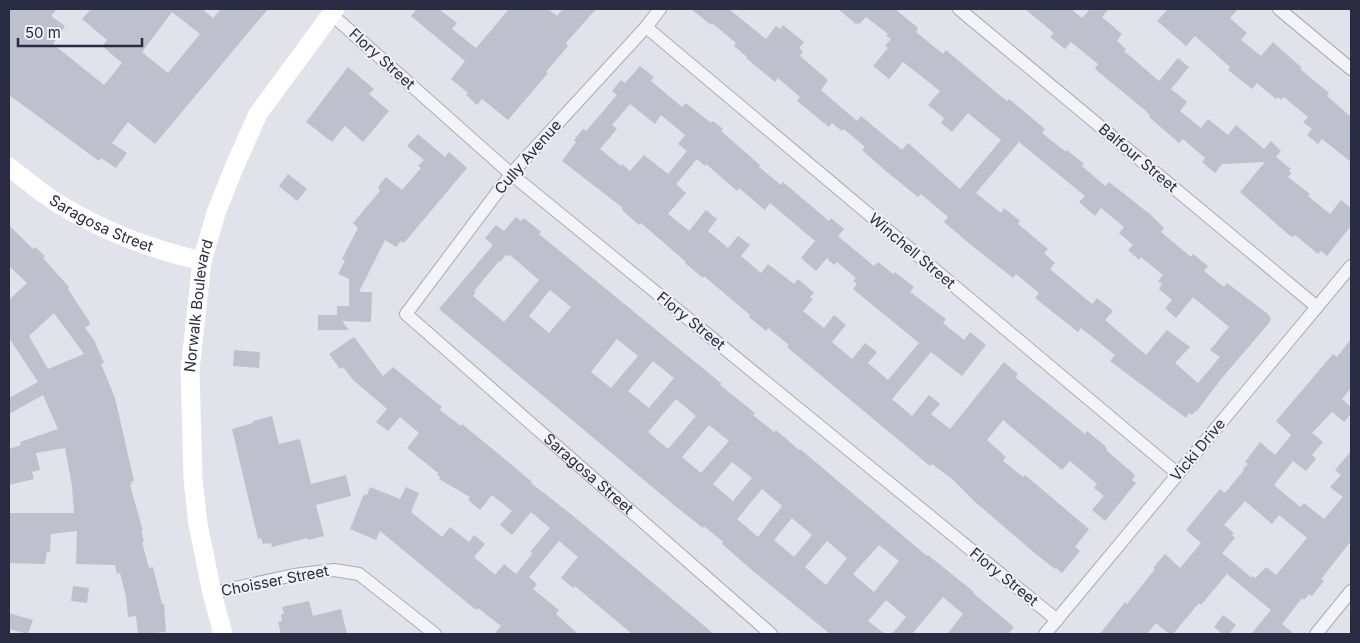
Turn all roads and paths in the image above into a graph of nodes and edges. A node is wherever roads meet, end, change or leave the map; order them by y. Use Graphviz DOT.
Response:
graph roads {
  1 [pos="660,9"];
  2 [pos="958,9"];
  3 [pos="1279,9"];
  4 [pos="333,11"];
  5 [pos="646,27"];
  6 [pos="1351,69"];
  7 [pos="9,167"];
  8 [pos="511,174"];
  9 [pos="202,261"];
  10 [pos="1351,266"];
  11 [pos="1317,307"];
  12 [pos="406,314"];
  13 [pos="1178,474"];
  14 [pos="1351,591"];
  15 [pos="212,593"];
  16 [pos="1057,620"];
  17 [pos="223,634"];
  18 [pos="436,634"];
  19 [pos="771,634"];
  20 [pos="1045,634"];
  21 [pos="1316,634"];
  1 -- 5 [label="street, Cully Avenue"];
  2 -- 11 [label="street, Balfour Street"];
  3 -- 6 [label="street"];
  4 -- 8 [label="street, Flory Street"];
  4 -- 9 [label="main road, Norwalk Boulevard"];
  5 -- 8 [label="street, Cully Avenue"];
  5 -- 13 [label="street, Winchell Street"];
  7 -- 9 [label="main road, Saragosa Street"];
  8 -- 12 [label="street, Cully Avenue"];
  8 -- 16 [label="street, Flory Street"];
  9 -- 15 [label="main road, Norwalk Boulevard"];
  10 -- 11 [label="street, Vicki Drive"];
  11 -- 13 [label="street, Vicki Drive"];
  12 -- 19 [label="street, Saragosa Street"];
  13 -- 16 [label="street, Vicki Drive"];
  14 -- 21 [label="street"];
  15 -- 17 [label="main road, Norwalk Boulevard"];
  15 -- 18 [label="street, Choisser Street"];
  16 -- 20 [label="street, Vicki Drive"];
}
